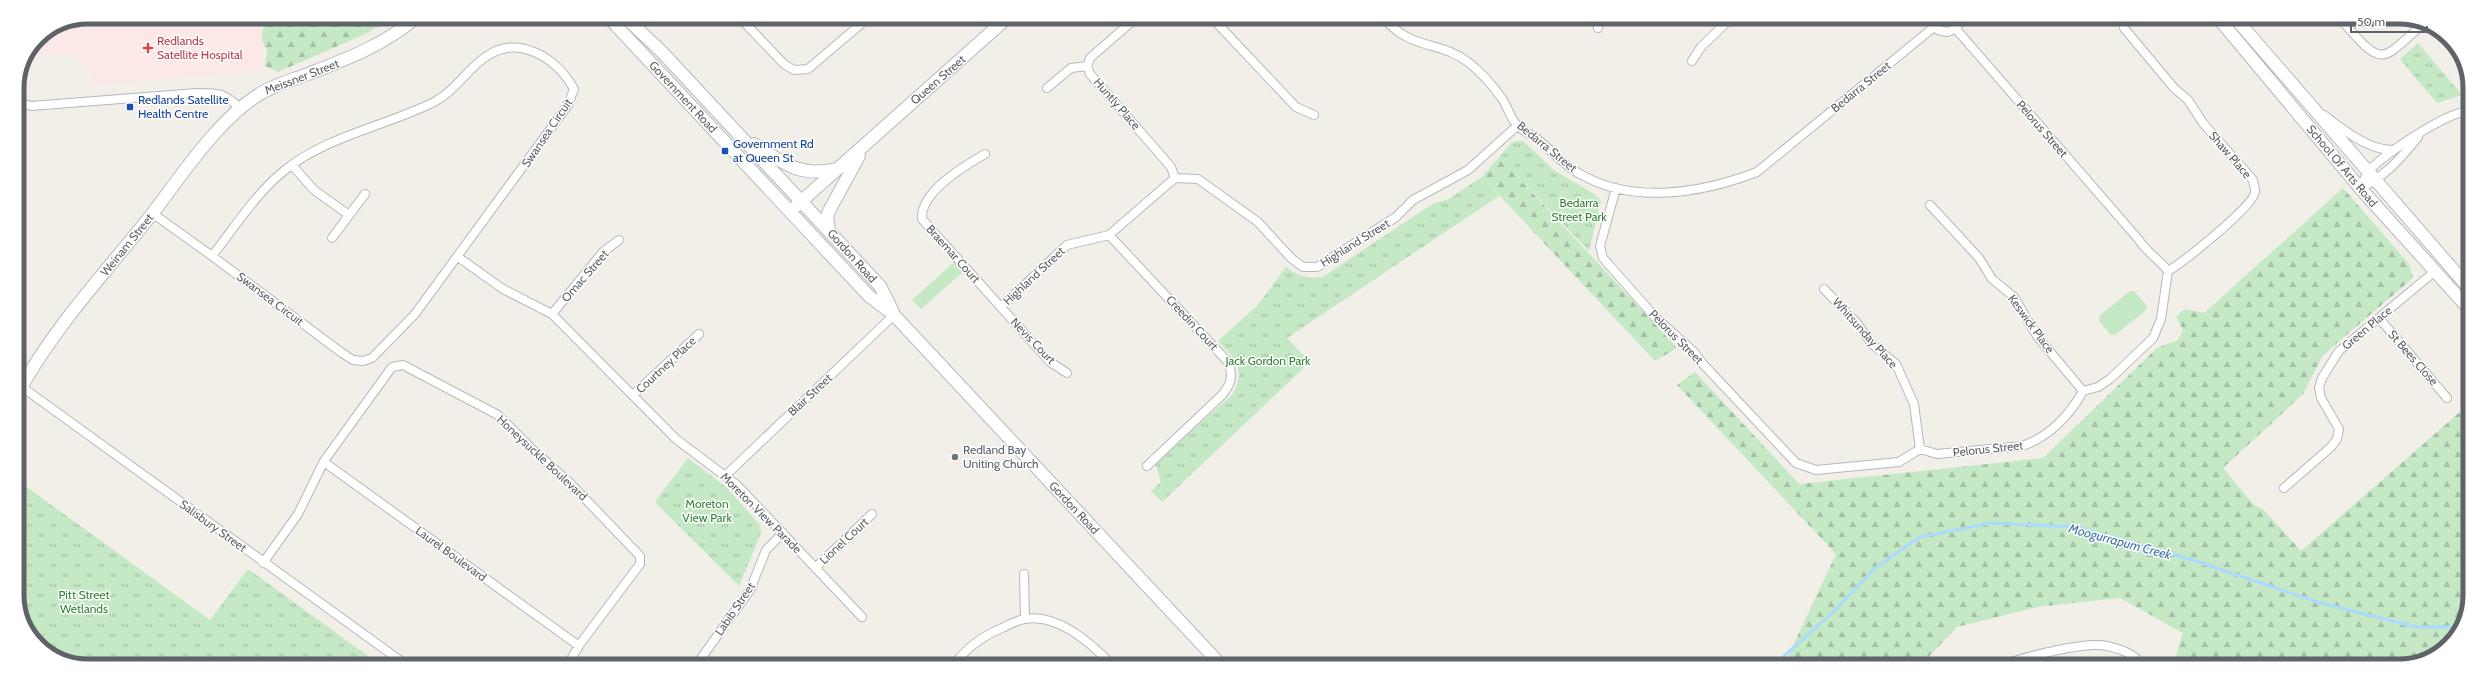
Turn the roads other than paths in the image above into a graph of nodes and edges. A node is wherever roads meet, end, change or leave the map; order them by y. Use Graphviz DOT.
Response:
graph roads {
  1 [pos="407,24"];
  2 [pos="615,24"];
  3 [pos="632,24"];
  4 [pos="746,24"];
  5 [pos="861,24"];
  6 [pos="1001,24"];
  7 [pos="1129,24"];
  8 [pos="1218,24"];
  9 [pos="1389,24"];
  10 [pos="1597,24"];
  11 [pos="1725,24"];
  12 [pos="1932,24"];
  13 [pos="1958,24"];
  14 [pos="2223,24"];
  15 [pos="2240,24"];
  16 [pos="2345,24"];
  17 [pos="1934,27"];
  18 [pos="2419,27"];
  19 [pos="1598,28"];
  20 [pos="2124,28"];
  21 [pos="1956,29"];
  22 [pos="1692,61"];
  23 [pos="1087,66"];
  24 [pos="1048,88"];
  25 [pos="2300,95"];
  26 [pos="24,104"];
  27 [pos="240,108"];
  28 [pos="2463,112"];
  29 [pos="1314,115"];
  30 [pos="1517,126"];
  31 [pos="737,132"];
  32 [pos="2421,134"];
  33 [pos="868,141"];
  34 [pos="2392,150"];
  35 [pos="986,154"];
  36 [pos="292,165"];
  37 [pos="837,169"];
  38 [pos="2372,177"];
  39 [pos="1175,178"];
  40 [pos="1616,188"];
  41 [pos="2360,188"];
  42 [pos="365,194"];
  43 [pos="801,202"];
  44 [pos="1930,206"];
  45 [pos="790,212"];
  46 [pos="152,214"];
  47 [pos="349,215"];
  48 [pos="829,231"];
  49 [pos="1109,235"];
  50 [pos="332,238"];
  51 [pos="620,240"];
  52 [pos="212,256"];
  53 [pos="458,257"];
  54 [pos="2168,271"];
  55 [pos="2434,272"];
  56 [pos="2463,281"];
  57 [pos="1824,289"];
  58 [pos="2463,303"];
  59 [pos="1001,307"];
  60 [pos="552,314"];
  61 [pos="894,315"];
  62 [pos="2379,318"];
  63 [pos="700,334"];
  64 [pos="1067,373"];
  65 [pos="24,382"];
  66 [pos="2083,391"];
  67 [pos="24,395"];
  68 [pos="633,396"];
  69 [pos="2447,398"];
  70 [pos="1920,449"];
  71 [pos="324,462"];
  72 [pos="1147,466"];
  73 [pos="726,475"];
  74 [pos="2284,488"];
  75 [pos="872,514"];
  76 [pos="783,534"];
  77 [pos="263,563"];
  78 [pos="815,568"];
  79 [pos="1024,574"];
  80 [pos="862,617"];
  81 [pos="1025,619"];
  82 [pos="579,646"];
  83 [pos="398,659"];
  84 [pos="571,659"];
  85 [pos="701,659"];
  86 [pos="958,659"];
  87 [pos="1106,659"];
  88 [pos="1215,659"];
  89 [pos="2019,659"];
  90 [pos="2136,659"];
  1 -- 27 [label="street, Meissner Street"];
  2 -- 45 [label="street, Government Road"];
  3 -- 31 [label="street, Government Road"];
  4 -- 5 [label="street"];
  6 -- 33 [label="street, Queen Street"];
  7 -- 23 [label="street, Huntly Place"];
  8 -- 29 [label="street"];
  9 -- 30 [label="street, Bedarra Street"];
  10 -- 19 [label="street"];
  11 -- 22 [label="street"];
  12 -- 17 [label="street"];
  13 -- 21 [label="street"];
  14 -- 41 [label="street, School Of Arts Road"];
  15 -- 25 [label="street, School Of Arts Road"];
  16 -- 18 [label="street"];
  17 -- 21 [label="street"];
  17 -- 40 [label="street, Bedarra Street"];
  20 -- 54 [label="street, Shaw Place"];
  21 -- 54 [label="street, Pelorus Street"];
  23 -- 24 [label="street"];
  23 -- 39 [label="street, Huntly Place"];
  25 -- 34 [label="street"];
  25 -- 38 [label="street, School Of Arts Road"];
  26 -- 27 [label="street"];
  27 -- 46 [label="street, Weinam Street"];
  28 -- 32 [label="street"];
  30 -- 39 [label="street, Highland Street"];
  30 -- 40 [label="street, Bedarra Street"];
  31 -- 37 [label="street"];
  31 -- 43 [label="street, Government Road"];
  32 -- 34 [label="street"];
  32 -- 38 [label="street"];
  33 -- 37 [label="street, Queen Street"];
  33 -- 48 [label="street, Queen Street"];
  34 -- 38 [label="street"];
  35 -- 59 [label="street, Braemar Court"];
  36 -- 47 [label="street"];
  36 -- 52 [label="street, Swansea Circuit"];
  36 -- 53 [label="street, Swansea Circuit"];
  37 -- 43 [label="street, Queen Street"];
  38 -- 41 [label="street"];
  38 -- 56 [label="street, School Of Arts Road"];
  39 -- 49 [label="street, Highland Street"];
  40 -- 70 [label="street, Pelorus Street"];
  41 -- 55 [label="street, School Of Arts Road"];
  42 -- 47 [label="street"];
  43 -- 45 [label="street, Queen Street"];
  43 -- 48 [label="street, Gordon Road"];
  44 -- 66 [label="street, Keswick Place"];
  45 -- 61 [label="street, Gordon Road"];
  46 -- 52 [label="street, Swansea Circuit"];
  46 -- 65 [label="street, Weinam Street"];
  47 -- 50 [label="street"];
  48 -- 61 [label="street, Gordon Road"];
  49 -- 59 [label="street, Highland Street"];
  49 -- 72 [label="street, Creedin Court"];
  51 -- 60 [label="street, Omac Street"];
  52 -- 53 [label="street, Swansea Circuit"];
  53 -- 60 [label="street, Moreton View Parade"];
  54 -- 66 [label="street"];
  55 -- 58 [label="street, School Of Arts Road"];
  55 -- 62 [label="street, Green Place"];
  57 -- 70 [label="street, Whitsunday Place"];
  59 -- 64 [label="street, Nevis Court"];
  60 -- 68 [label="street, Moreton View Parade"];
  61 -- 73 [label="street, Blair Street"];
  61 -- 88 [label="street, Gordon Road"];
  62 -- 69 [label="street, St Bees Close"];
  62 -- 74 [label="street, Green Place"];
  63 -- 68 [label="street, Courtney Place"];
  66 -- 70 [label="street, Pelorus Street"];
  67 -- 77 [label="street, Salisbury Street"];
  68 -- 73 [label="street, Moreton View Parade"];
  71 -- 77 [label="street, Honeysuckle Boulevard"];
  71 -- 82 [label="street, Laurel Boulevard"];
  71 -- 82 [label="street, Honeysuckle Boulevard"];
  73 -- 76 [label="street, Moreton View Parade"];
  75 -- 78 [label="street, Lionel Court"];
  76 -- 78 [label="street, Moreton View Parade"];
  76 -- 85 [label="street, Labib Street"];
  77 -- 83 [label="street, Salisbury Street"];
  78 -- 80 [label="street, Moreton View Parade"];
  79 -- 81 [label="street"];
  81 -- 86 [label="street"];
  81 -- 87 [label="street"];
  82 -- 84 [label="street, Honeysuckle Boulevard"];
  89 -- 90 [label="street"];
}
